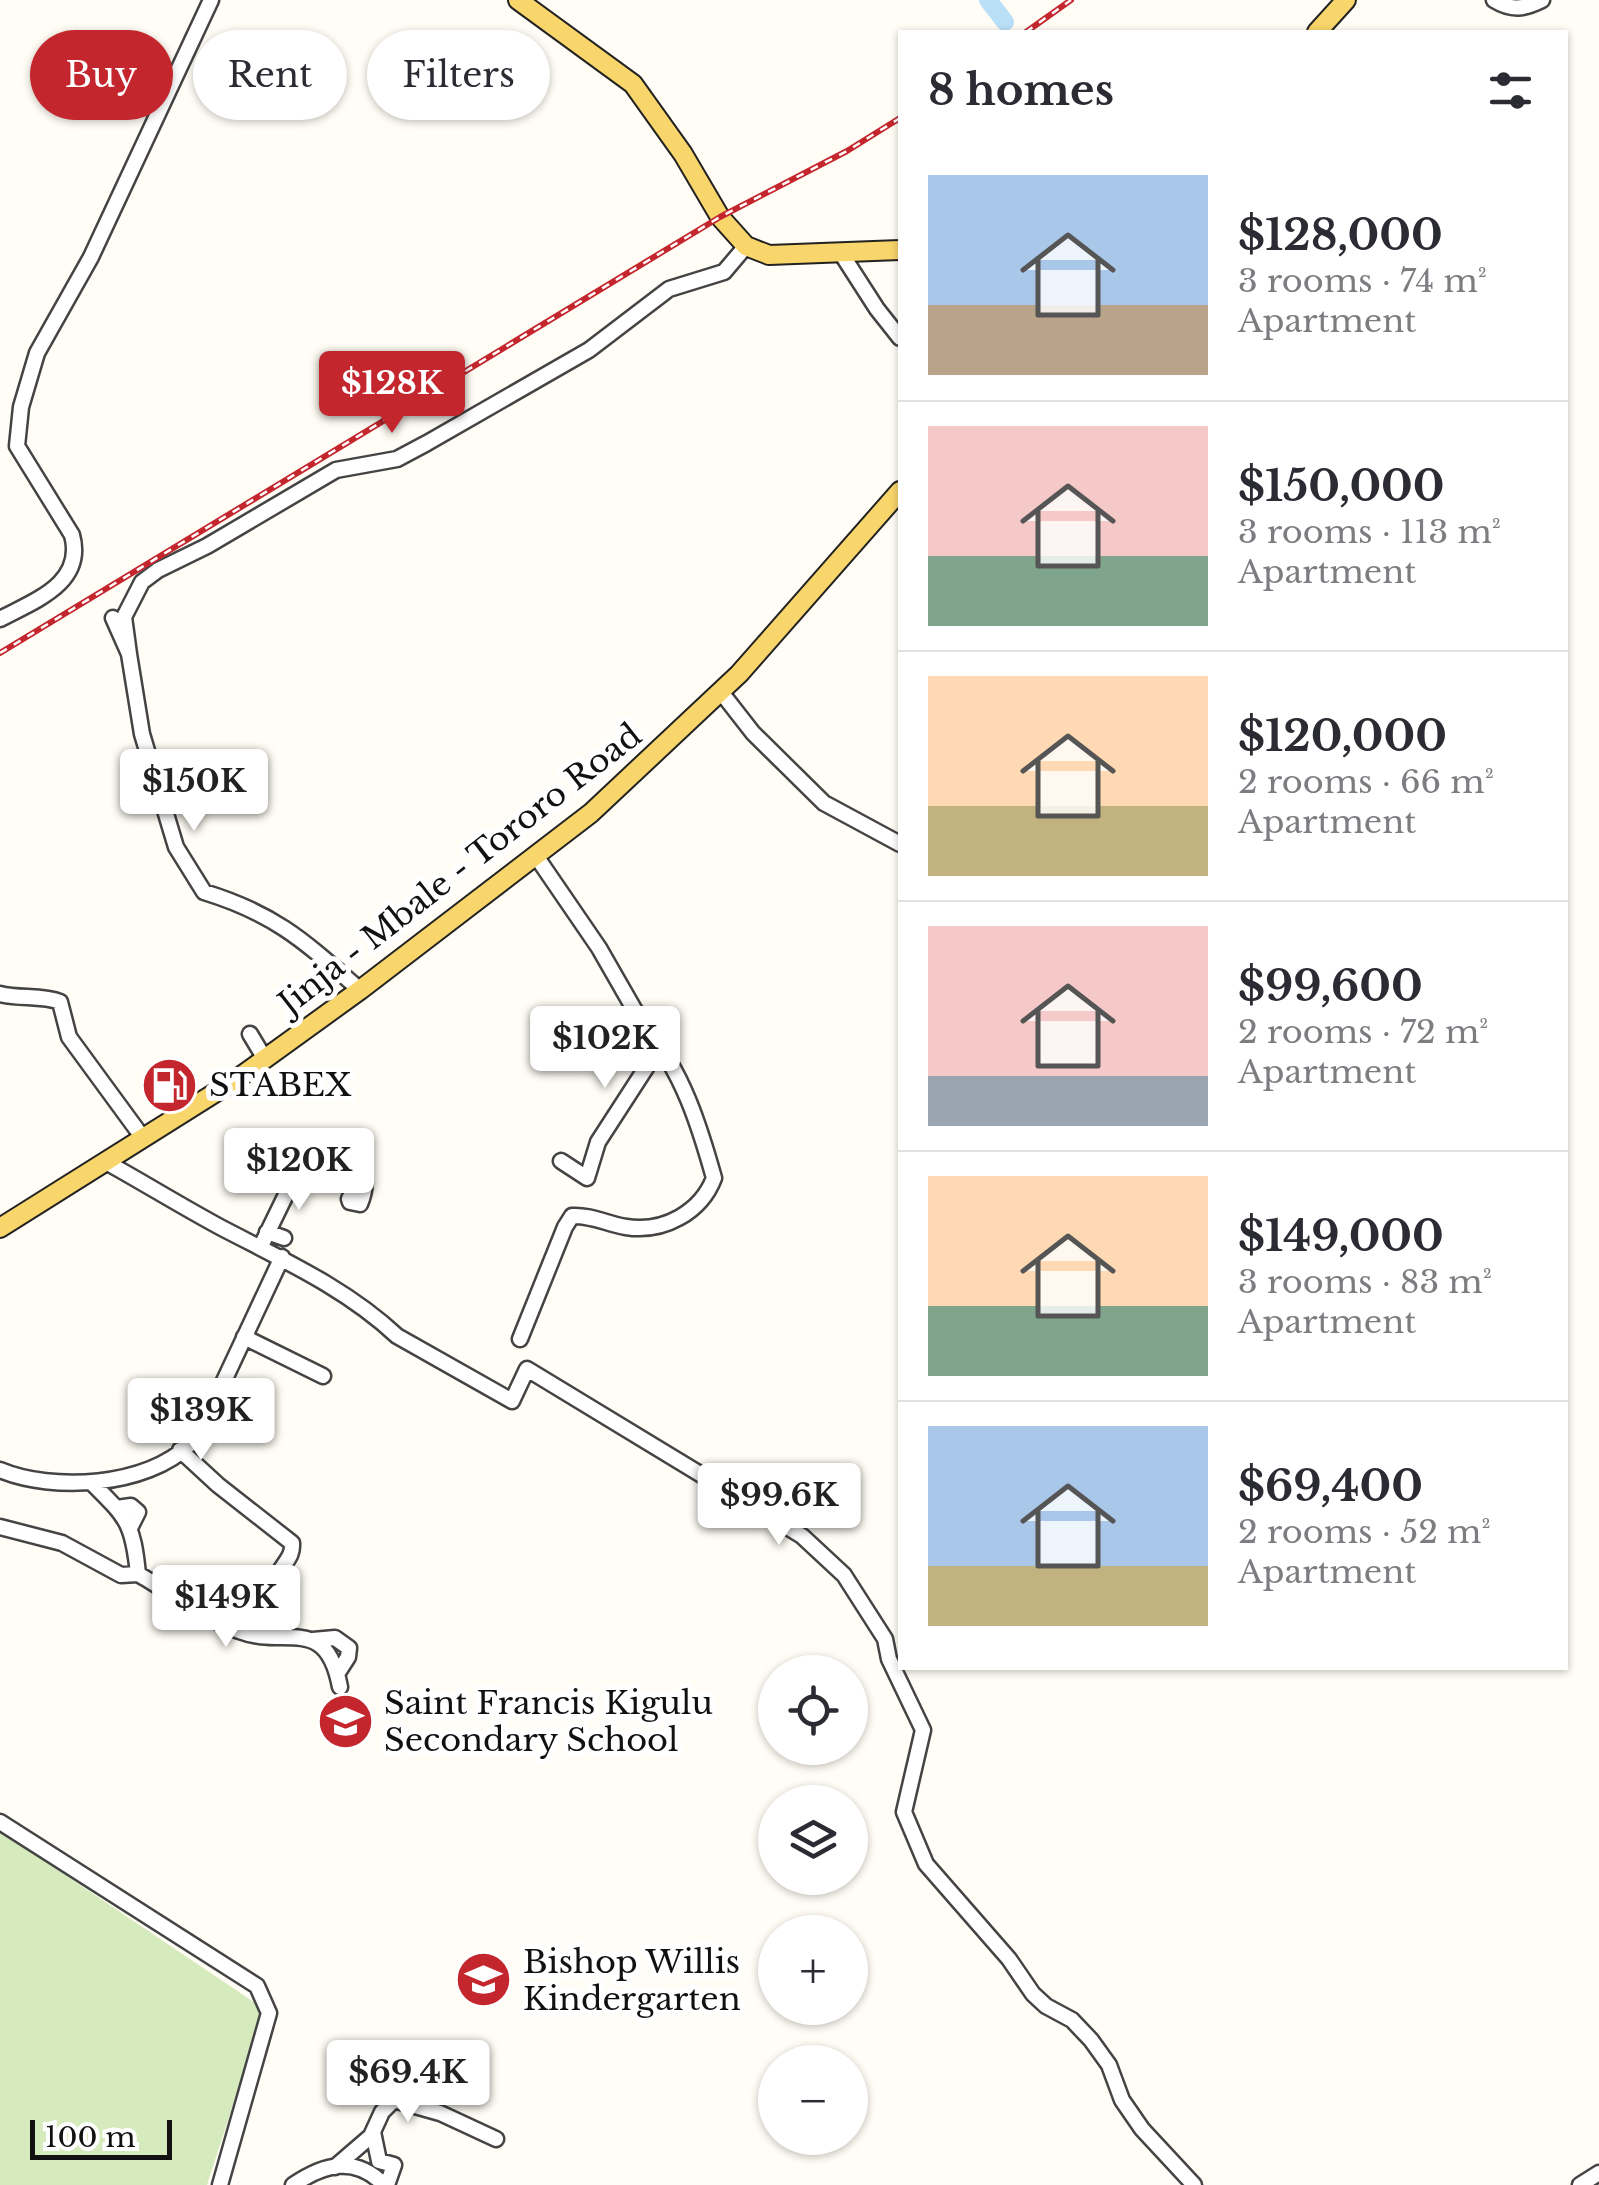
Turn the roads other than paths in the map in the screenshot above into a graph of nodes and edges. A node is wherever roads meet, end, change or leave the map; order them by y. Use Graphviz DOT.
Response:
graph roads {
  1 [pos="211,0"];
  2 [pos="518,0"];
  3 [pos="1346,0"];
  4 [pos="1494,0"];
  5 [pos="1542,0"];
  6 [pos="1319,30"];
  7 [pos="746,246"];
  8 [pos="898,250"];
  9 [pos="841,253"];
  10 [pos="898,335"];
  11 [pos="898,492"];
  12 [pos="113,618"];
  13 [pos="0,619"];
  14 [pos="129,654"];
  15 [pos="721,692"];
  16 [pos="898,843"];
  17 [pos="536,856"];
  18 [pos="360,990"];
  19 [pos="0,994"];
  20 [pos="250,1034"];
  21 [pos="656,1040"];
  22 [pos="265,1059"];
  23 [pos="144,1138"];
  24 [pos="560,1161"];
  25 [pos="106,1162"];
  26 [pos="364,1172"];
  27 [pos="0,1228"];
  28 [pos="284,1238"];
  29 [pos="264,1240"];
  30 [pos="282,1257"];
  31 [pos="244,1336"];
  32 [pos="520,1339"];
  33 [pos="324,1376"];
  34 [pos="180,1450"];
  35 [pos="0,1470"];
  36 [pos="92,1482"];
  37 [pos="0,1527"];
  38 [pos="138,1574"];
  39 [pos="286,1635"];
  40 [pos="313,1640"];
  41 [pos="0,1822"];
  42 [pos="373,2132"];
  43 [pos="496,2139"];
  44 [pos="334,2167"];
  45 [pos="1599,2173"];
  46 [pos="220,2185"];
  47 [pos="292,2185"];
  48 [pos="386,2185"];
  49 [pos="1194,2185"];
  50 [pos="1580,2185"];
  1 -- 13 [label="street"];
  2 -- 7 [label="main road"];
  3 -- 6 [label="main road"];
  4 -- 5 [label="street"];
  7 -- 9 [label="main road"];
  7 -- 14 [label="street"];
  8 -- 9 [label="main road"];
  9 -- 10 [label="street"];
  11 -- 15 [label="main road, Jinja - Mbale - Tororo Road"];
  12 -- 14 [label="street"];
  14 -- 18 [label="street"];
  15 -- 16 [label="street"];
  15 -- 17 [label="main road, Jinja - Mbale - Tororo Road"];
  17 -- 18 [label="main road, Jinja - Mbale - Tororo Road"];
  17 -- 21 [label="street"];
  18 -- 22 [label="main road, Jinja - Mbale - Tororo Road"];
  19 -- 23 [label="street"];
  20 -- 22 [label="street"];
  21 -- 24 [label="street"];
  21 -- 32 [label="street"];
  22 -- 23 [label="main road, Jinja - Mbale - Tororo Road"];
  23 -- 25 [label="main road, Jinja - Mbale - Tororo Road"];
  25 -- 27 [label="main road, Jinja - Mbale - Tororo Road"];
  25 -- 29 [label="street"];
  26 -- 29 [label="street"];
  28 -- 29 [label="street"];
  29 -- 30 [label="street"];
  30 -- 31 [label="street"];
  30 -- 49 [label="street"];
  31 -- 33 [label="street"];
  31 -- 34 [label="street"];
  34 -- 36 [label="street"];
  34 -- 39 [label="street"];
  35 -- 36 [label="street"];
  36 -- 38 [label="street"];
  37 -- 38 [label="street"];
  38 -- 39 [label="street"];
  39 -- 40 [label="street"];
  40 -- 40 [label="street"];
  41 -- 46 [label="street"];
  42 -- 43 [label="street"];
  42 -- 44 [label="street"];
  42 -- 48 [label="street"];
  44 -- 47 [label="street"];
  44 -- 48 [label="street"];
  45 -- 50 [label="street"];
}
